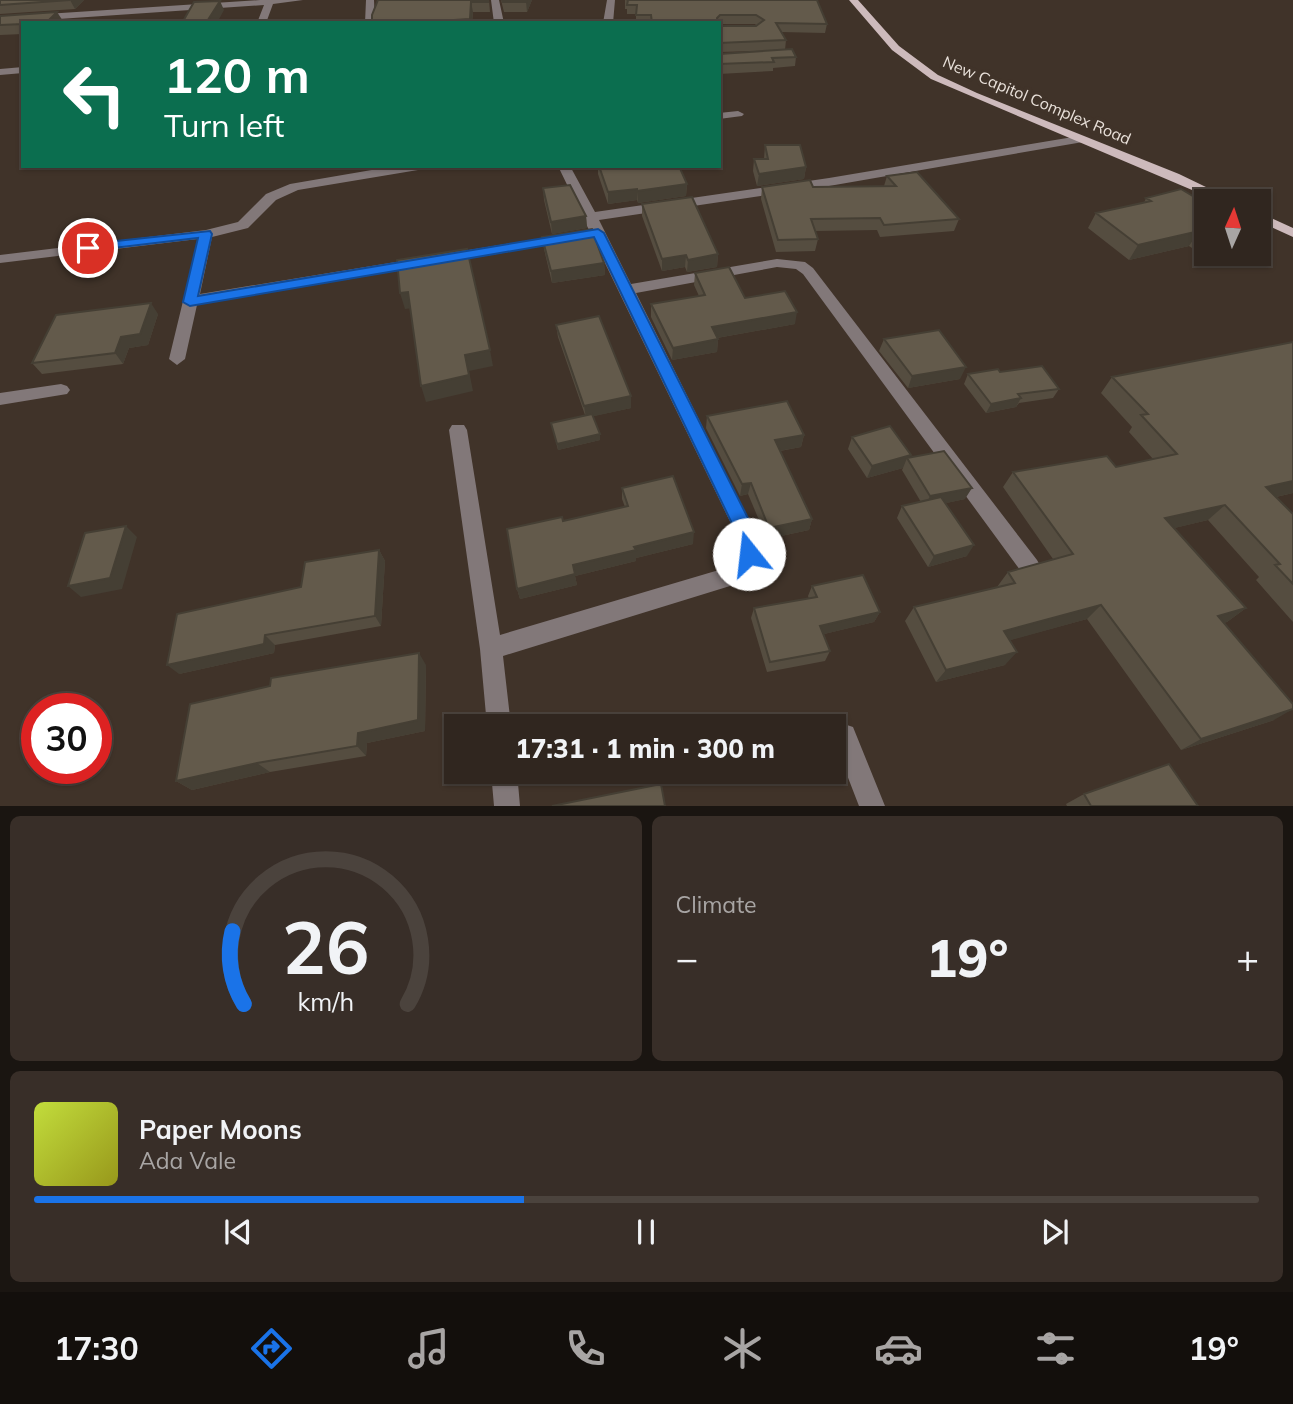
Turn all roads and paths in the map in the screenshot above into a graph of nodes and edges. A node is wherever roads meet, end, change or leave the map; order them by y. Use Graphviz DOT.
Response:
graph roads {
  1 [pos="119,0"];
  2 [pos="299,0"];
  3 [pos="370,0"];
  4 [pos="495,0"];
  5 [pos="611,0"];
  6 [pos="853,0"];
  7 [pos="270,2"];
  8 [pos="181,4"];
  9 [pos="109,12"];
  10 [pos="0,20"];
  11 [pos="262,21"];
  12 [pos="370,21"];
  13 [pos="499,21"];
  14 [pos="608,21"];
  15 [pos="21,70"];
  16 [pos="0,72"];
  17 [pos="738,114"];
  18 [pos="721,116"];
  19 [pos="1079,140"];
  20 [pos="406,168"];
  21 [pos="565,168"];
  22 [pos="1202,189"];
  23 [pos="1271,222"];
  24 [pos="594,225"];
  25 [pos="1293,233"];
  26 [pos="206,234"];
  27 [pos="0,259"];
  28 [pos="624,290"];
  29 [pos="190,302"];
  30 [pos="177,359"];
  31 [pos="61,390"];
  32 [pos="0,399"];
  33 [pos="458,430"];
  34 [pos="1030,567"];
  35 [pos="491,649"];
  36 [pos="498,714"];
  37 [pos="846,741"];
  38 [pos="505,784"];
  39 [pos="507,806"];
  40 [pos="872,806"];
  1 -- 9 [label="street"];
  2 -- 7 [label="street"];
  3 -- 12 [label="street"];
  4 -- 13 [label="street"];
  5 -- 14 [label="street"];
  6 -- 19 [label="main road, New Capitol Complex Road"];
  7 -- 8 [label="street"];
  7 -- 11 [label="street"];
  8 -- 9 [label="street"];
  9 -- 10 [label="street"];
  15 -- 16 [label="street"];
  17 -- 18 [label="street"];
  19 -- 22 [label="main road, New Capitol Complex Road"];
  19 -- 24 [label="street"];
  20 -- 26 [label="street"];
  21 -- 24 [label="street"];
  23 -- 25 [label="main road"];
  24 -- 28 [label="street"];
  24 -- 29 [label="street"];
  26 -- 27 [label="street"];
  26 -- 29 [label="street"];
  28 -- 34 [label="street"];
  28 -- 35 [label="street"];
  29 -- 30 [label="street"];
  31 -- 32 [label="street"];
  33 -- 35 [label="street"];
  35 -- 36 [label="street"];
  37 -- 40 [label="street"];
  38 -- 39 [label="street"];
}
